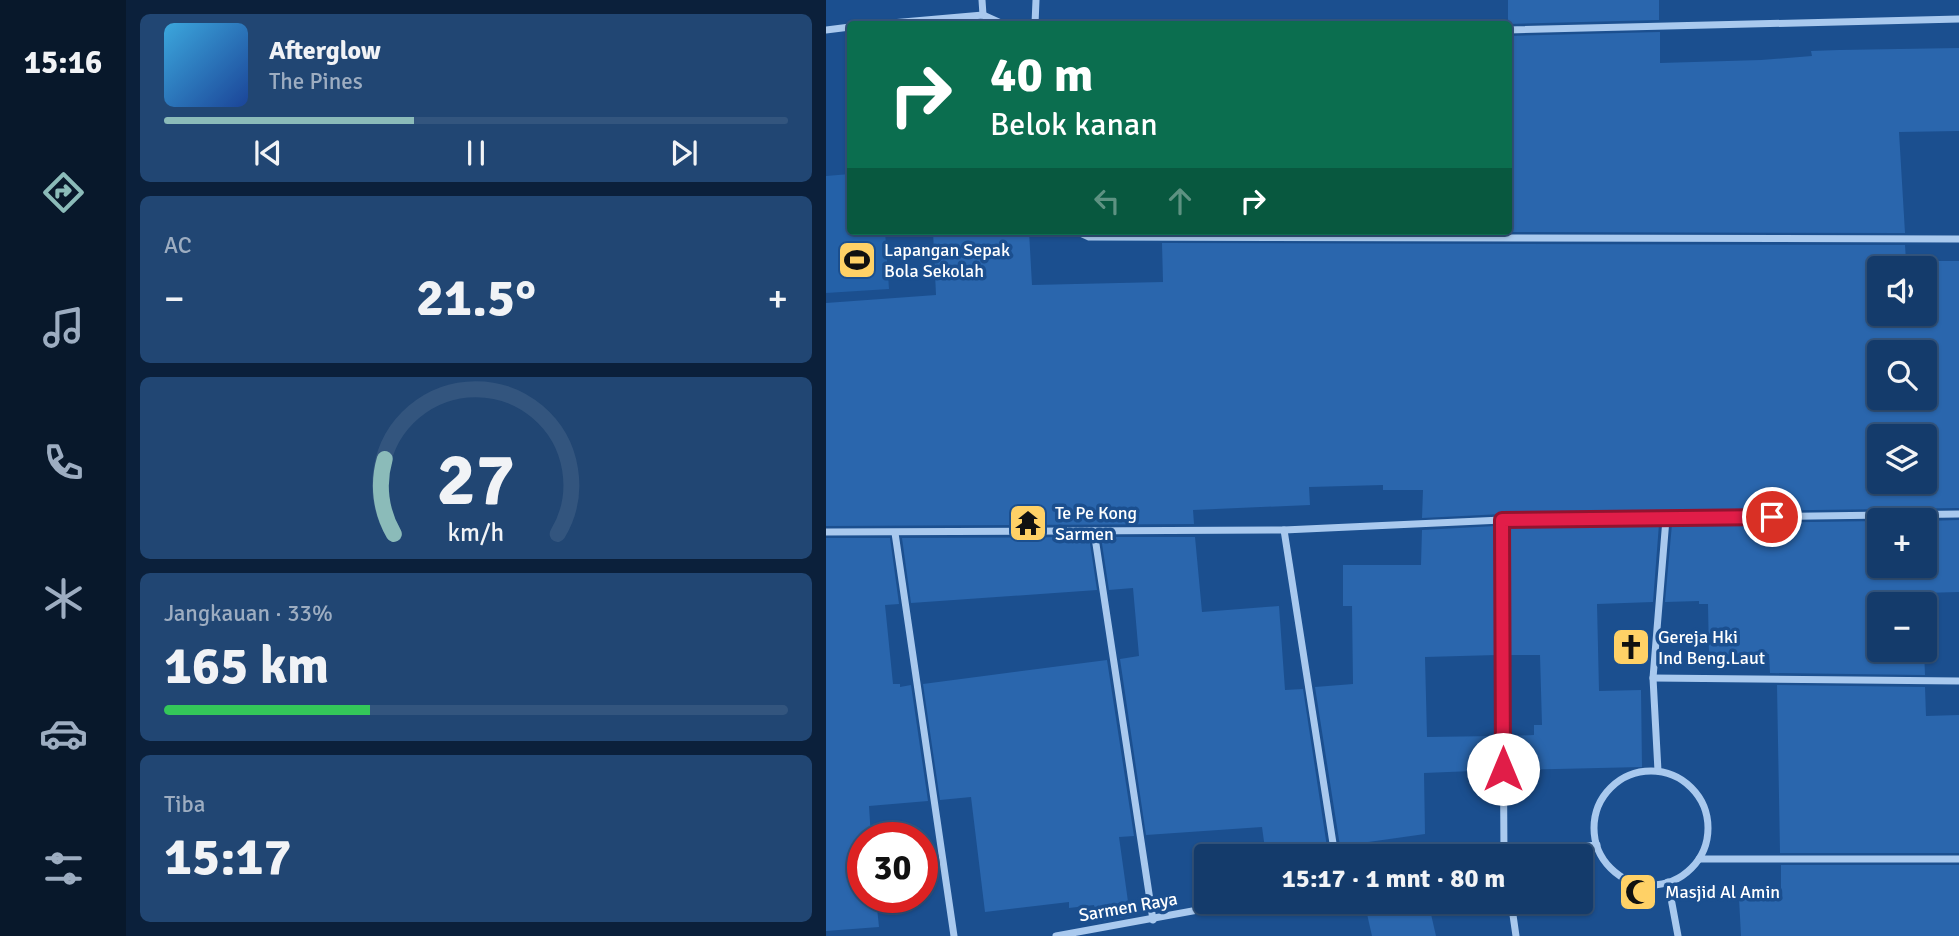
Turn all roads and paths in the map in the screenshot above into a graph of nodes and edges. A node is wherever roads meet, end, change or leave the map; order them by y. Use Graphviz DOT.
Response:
graph roads {
  1 [pos="982,0"];
  2 [pos="1036,0"];
  3 [pos="983,15"];
  4 [pos="1959,19"];
  5 [pos="914,21"];
  6 [pos="996,21"];
  7 [pos="1035,21"];
  8 [pos="847,27"];
  9 [pos="826,30"];
  10 [pos="1512,30"];
  11 [pos="1085,235"];
  12 [pos="1959,239"];
  13 [pos="1959,514"];
  14 [pos="1666,519"];
  15 [pos="1502,520"];
  16 [pos="1284,530"];
  17 [pos="1094,531"];
  18 [pos="826,532"];
  19 [pos="895,533"];
  20 [pos="1653,678"];
  21 [pos="1959,681"];
  22 [pos="1658,771"];
  23 [pos="1333,844"];
  24 [pos="1504,844"];
  25 [pos="1593,845"];
  26 [pos="1597,845"];
  27 [pos="1699,859"];
  28 [pos="1959,859"];
  29 [pos="1668,882"];
  30 [pos="1194,912"];
  31 [pos="1513,914"];
  32 [pos="1153,920"];
  33 [pos="954,936"];
  34 [pos="1056,936"];
  35 [pos="1516,936"];
  36 [pos="1678,936"];
  1 -- 3 [label="street"];
  2 -- 7 [label="street"];
  3 -- 5 [label="street"];
  3 -- 6 [label="street"];
  4 -- 10 [label="street"];
  8 -- 9 [label="street"];
  11 -- 12 [label="street"];
  13 -- 14 [label="street"];
  14 -- 15 [label="street"];
  14 -- 20 [label="street"];
  15 -- 16 [label="street"];
  15 -- 24 [label="street"];
  16 -- 17 [label="street"];
  16 -- 23 [label="street"];
  17 -- 19 [label="street"];
  17 -- 32 [label="street"];
  18 -- 19 [label="street"];
  19 -- 33 [label="street"];
  20 -- 21 [label="street"];
  20 -- 22 [label="street"];
  22 -- 26 [label="street"];
  22 -- 27 [label="street"];
  25 -- 26 [label="street"];
  26 -- 29 [label="street"];
  27 -- 28 [label="street"];
  27 -- 29 [label="street"];
  29 -- 36 [label="street"];
  30 -- 32 [label="street, Sarmen Raya"];
  31 -- 35 [label="street"];
  32 -- 34 [label="street, Sarmen Raya"];
}
